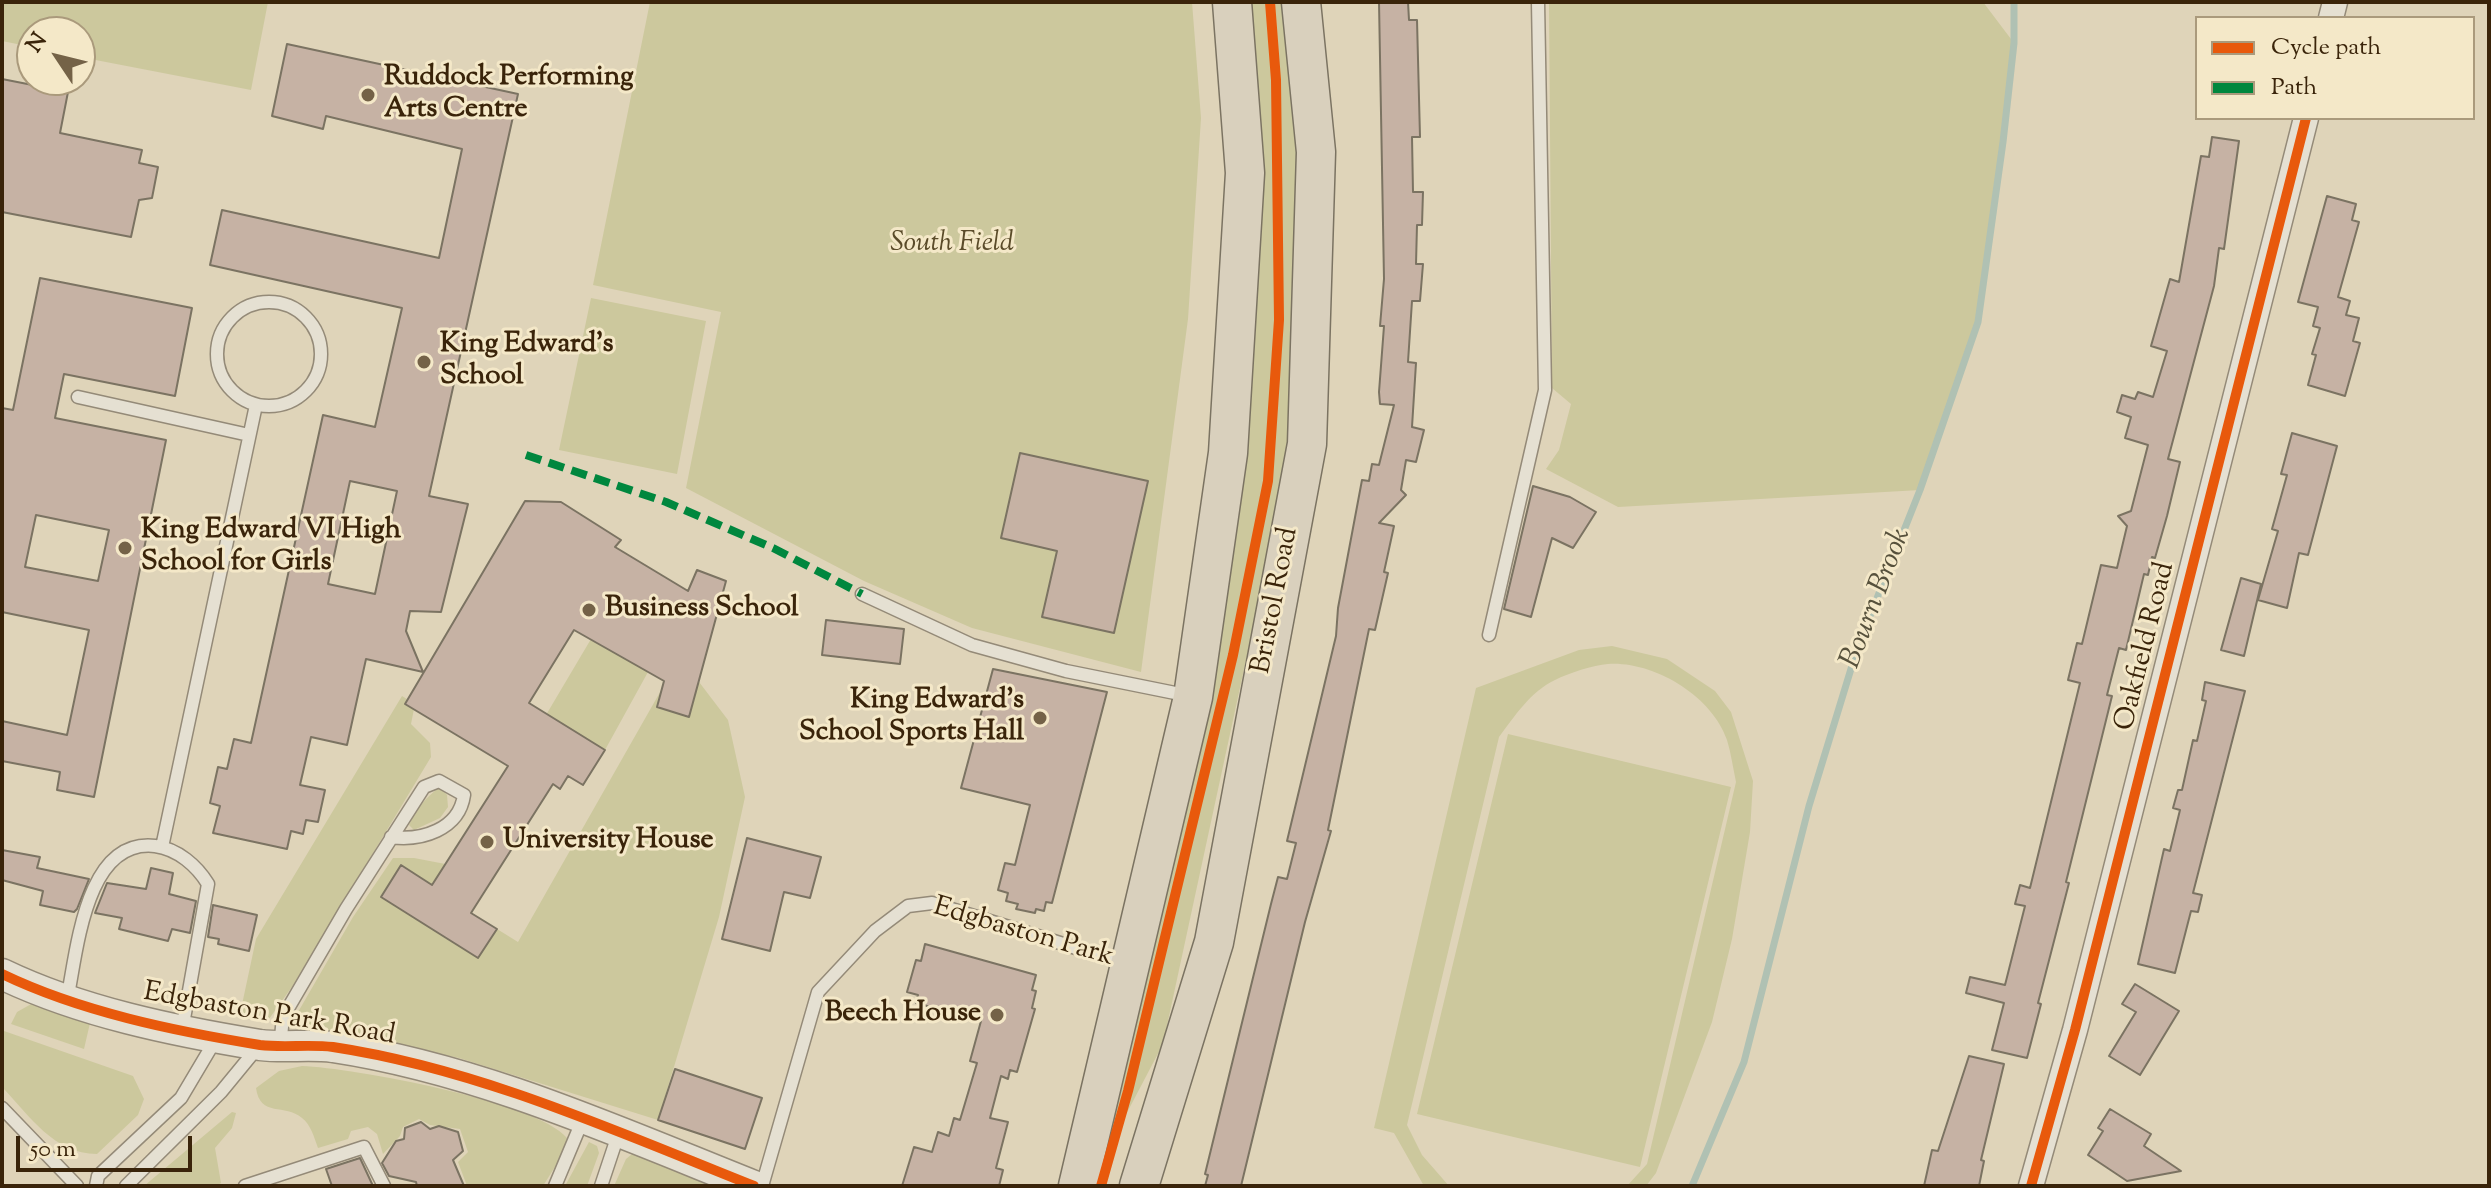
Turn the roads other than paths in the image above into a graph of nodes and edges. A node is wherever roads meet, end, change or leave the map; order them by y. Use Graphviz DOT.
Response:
graph roads {
  1 [pos="1232,2"];
  2 [pos="1301,2"];
  3 [pos="1538,2"];
  4 [pos="2305,120"];
  5 [pos="78,397"];
  6 [pos="256,405"];
  7 [pos="249,435"];
  8 [pos="862,594"];
  9 [pos="1489,635"];
  10 [pos="1193,697"];
  11 [pos="391,837"];
  12 [pos="162,847"];
  13 [pos="1129,965"];
  14 [pos="2,974"];
  15 [pos="67,1000"];
  16 [pos="1187,1028"];
  17 [pos="182,1030"];
  18 [pos="217,1036"];
  19 [pos="270,1046"];
  20 [pos="2,1108"];
  21 [pos="583,1118"];
  22 [pos="619,1132"];
  23 [pos="2035,1185"];
  24 [pos="77,1186"];
  25 [pos="96,1186"];
  26 [pos="126,1186"];
  27 [pos="245,1186"];
  28 [pos="384,1186"];
  29 [pos="555,1186"];
  30 [pos="601,1186"];
  31 [pos="754,1186"];
  32 [pos="762,1186"];
  33 [pos="1078,1186"];
  34 [pos="1116,1186"];
  35 [pos="1139,1186"];
  1 -- 10 [label="highway"];
  2 -- 16 [label="highway, Bristol Road"];
  3 -- 9 [label="lane"];
  4 -- 23 [label="street, Oakfield Road"];
  5 -- 7 [label="lane"];
  6 -- 6 [label="lane"];
  6 -- 7 [label="lane"];
  7 -- 12 [label="lane"];
  8 -- 10 [label="lane"];
  10 -- 13 [label="highway"];
  11 -- 11 [label="lane"];
  11 -- 19 [label="lane"];
  12 -- 15 [label="lane"];
  12 -- 17 [label="lane"];
  13 -- 32 [label="lane, Edgbaston Park"];
  13 -- 33 [label="highway"];
  14 -- 15 [label="street, Edgbaston Park Road"];
  15 -- 17 [label="street, Edgbaston Park Road"];
  16 -- 34 [label="highway"];
  16 -- 35 [label="highway, Bristol Road"];
  17 -- 18 [label="street, Edgbaston Park Road"];
  18 -- 19 [label="street, Edgbaston Park Road"];
  18 -- 25 [label="lane"];
  19 -- 21 [label="street, Edgbaston Park Road"];
  19 -- 26 [label="lane"];
  20 -- 24 [label="lane"];
  21 -- 22 [label="street, Edgbaston Park Road"];
  21 -- 29 [label="lane"];
  22 -- 30 [label="lane"];
  22 -- 31 [label="street, Edgbaston Park Road"];
  27 -- 28 [label="lane"];
}
